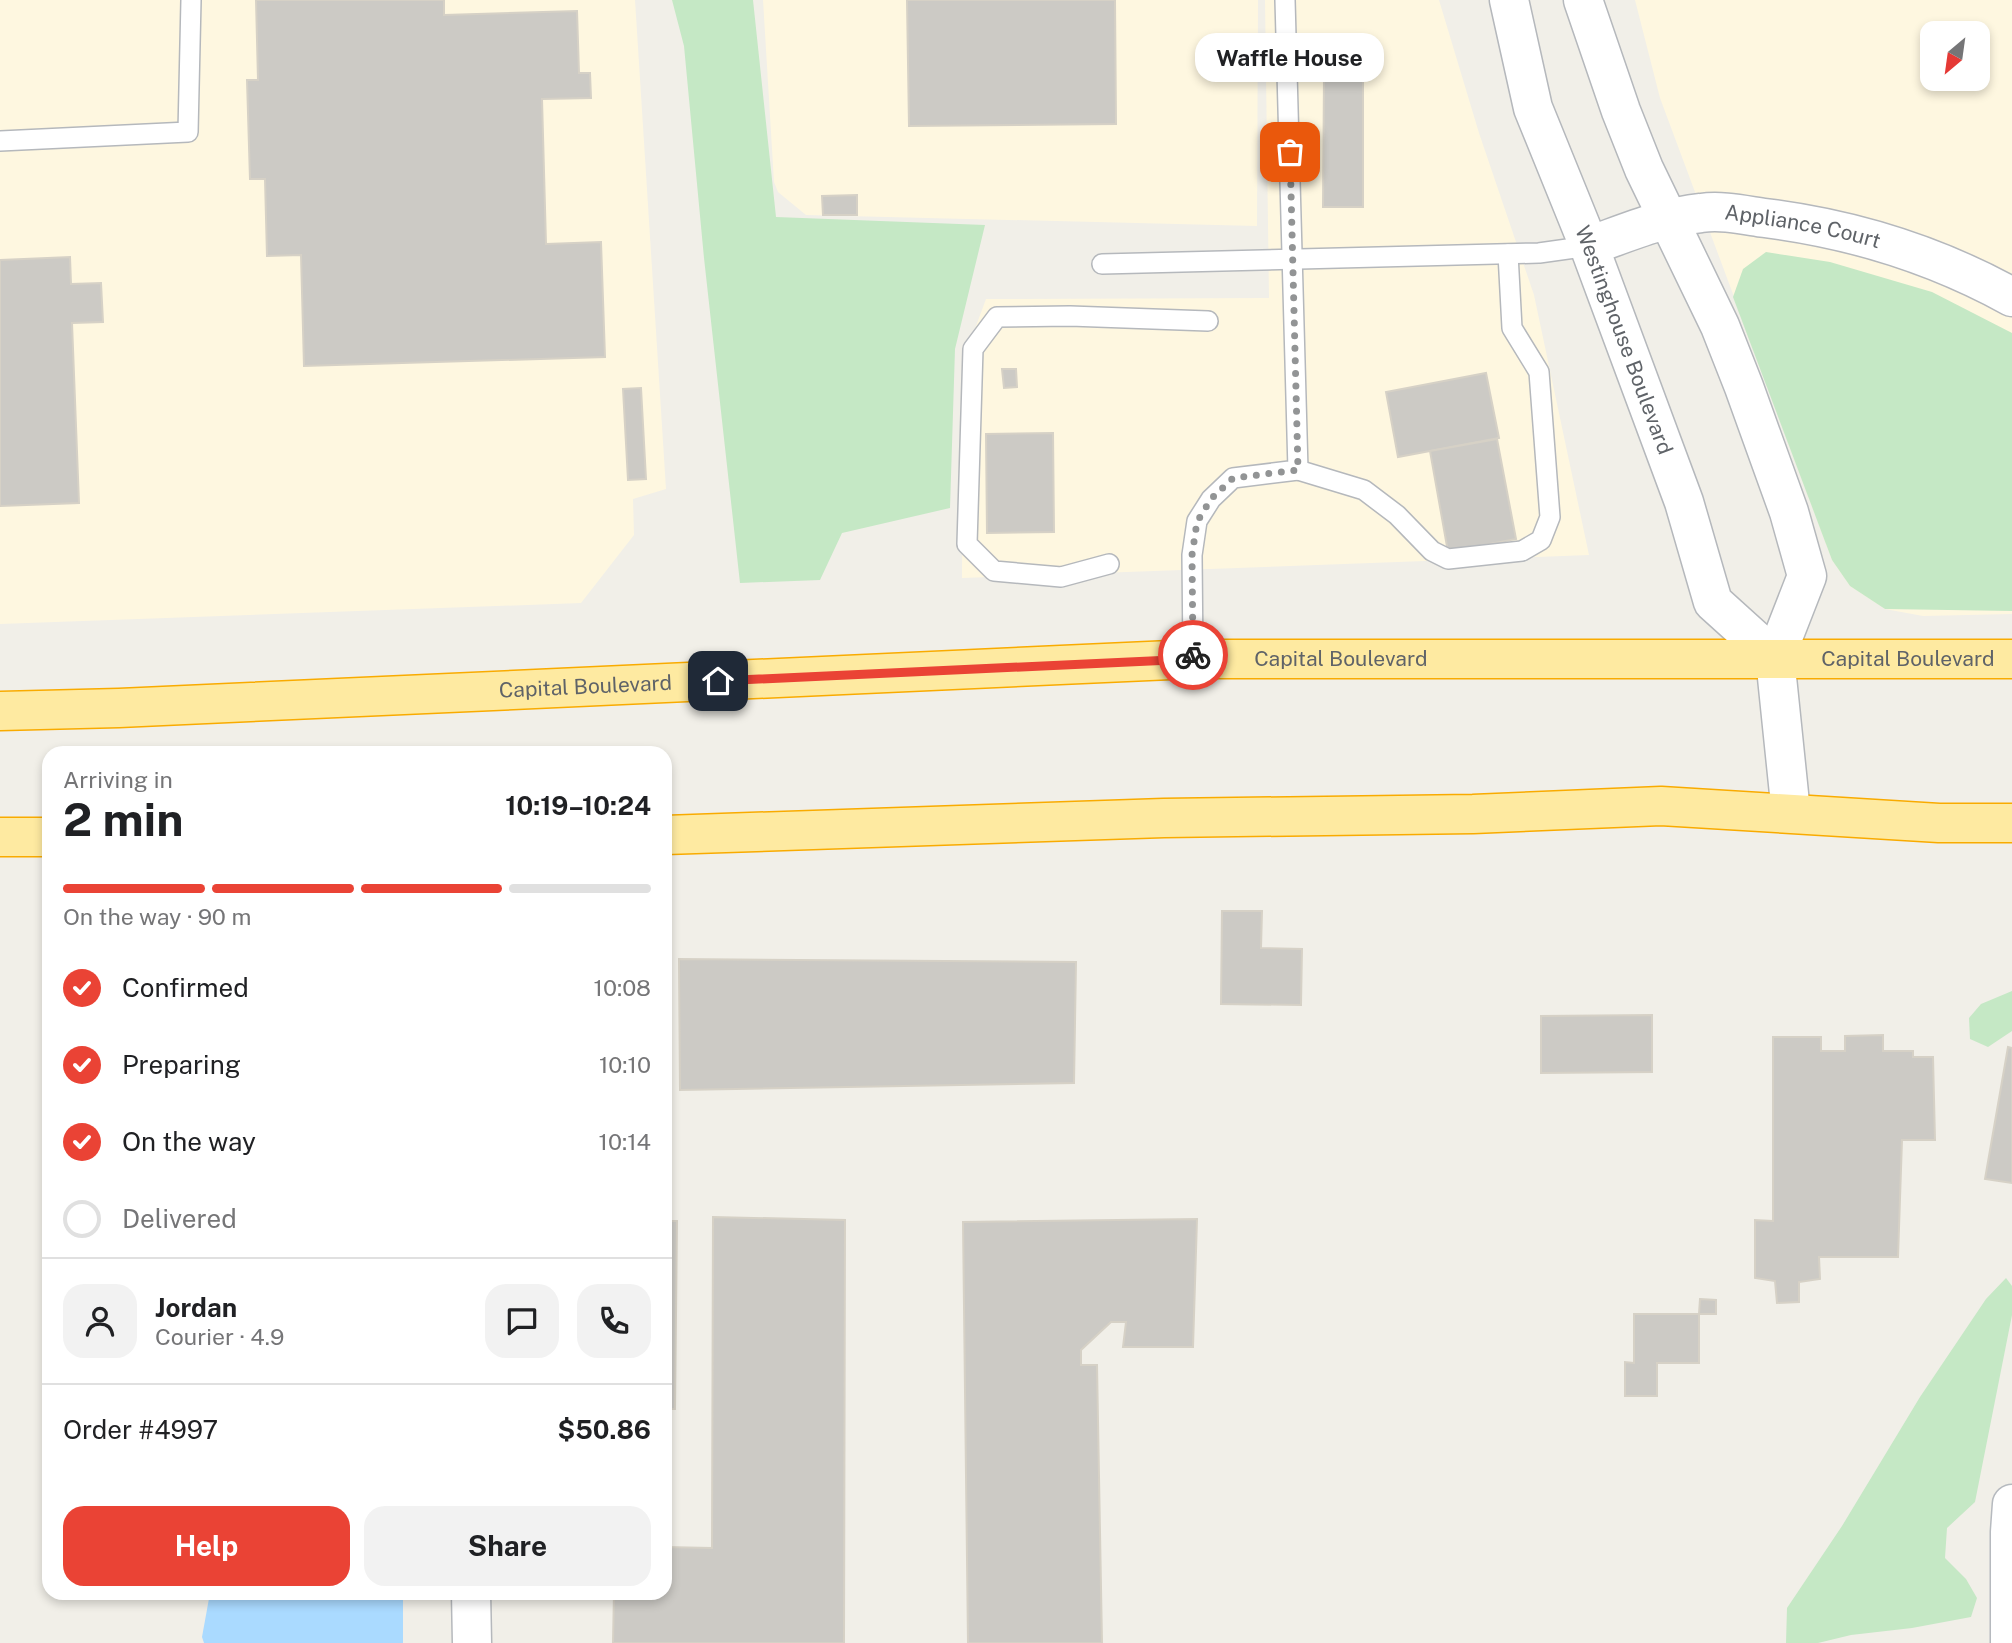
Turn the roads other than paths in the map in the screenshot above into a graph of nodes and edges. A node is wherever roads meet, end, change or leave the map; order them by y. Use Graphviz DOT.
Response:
graph roads {
  1 [pos="191,0"];
  2 [pos="1285,0"];
  3 [pos="1509,0"];
  4 [pos="1583,0"];
  5 [pos="0,141"];
  6 [pos="1669,218"];
  7 [pos="1589,246"];
  8 [pos="1508,254"];
  9 [pos="1293,261"];
  10 [pos="1102,264"];
  11 [pos="2012,297"];
  12 [pos="1208,321"];
  13 [pos="1298,470"];
  14 [pos="1109,564"];
  15 [pos="1775,658"];
  16 [pos="1193,659"];
  17 [pos="2012,659"];
  18 [pos="0,711"];
  19 [pos="1791,813"];
  20 [pos="2012,823"];
  21 [pos="672,835"];
  22 [pos="42,836"];
  23 [pos="0,837"];
  24 [pos="2012,1504"];
  25 [pos="471,1600"];
  26 [pos="471,1643"];
  27 [pos="2010,1643"];
  1 -- 5 [label="lane"];
  2 -- 9 [label="lane"];
  3 -- 7 [label="street, Westinghouse Boulevard"];
  4 -- 6 [label="street"];
  6 -- 7 [label="street, Appliance Court"];
  6 -- 11 [label="street, Appliance Court"];
  6 -- 15 [label="street"];
  7 -- 8 [label="lane"];
  7 -- 15 [label="street, Westinghouse Boulevard"];
  8 -- 9 [label="lane"];
  8 -- 13 [label="lane"];
  9 -- 10 [label="lane"];
  9 -- 13 [label="lane"];
  12 -- 14 [label="lane"];
  13 -- 16 [label="lane"];
  15 -- 16 [label="highway, Capital Boulevard"];
  15 -- 17 [label="highway, Capital Boulevard"];
  15 -- 19 [label="street"];
  16 -- 18 [label="highway, Capital Boulevard"];
  19 -- 20 [label="highway"];
  19 -- 21 [label="highway"];
  22 -- 23 [label="highway"];
  24 -- 27 [label="street"];
  25 -- 26 [label="street"];
}
